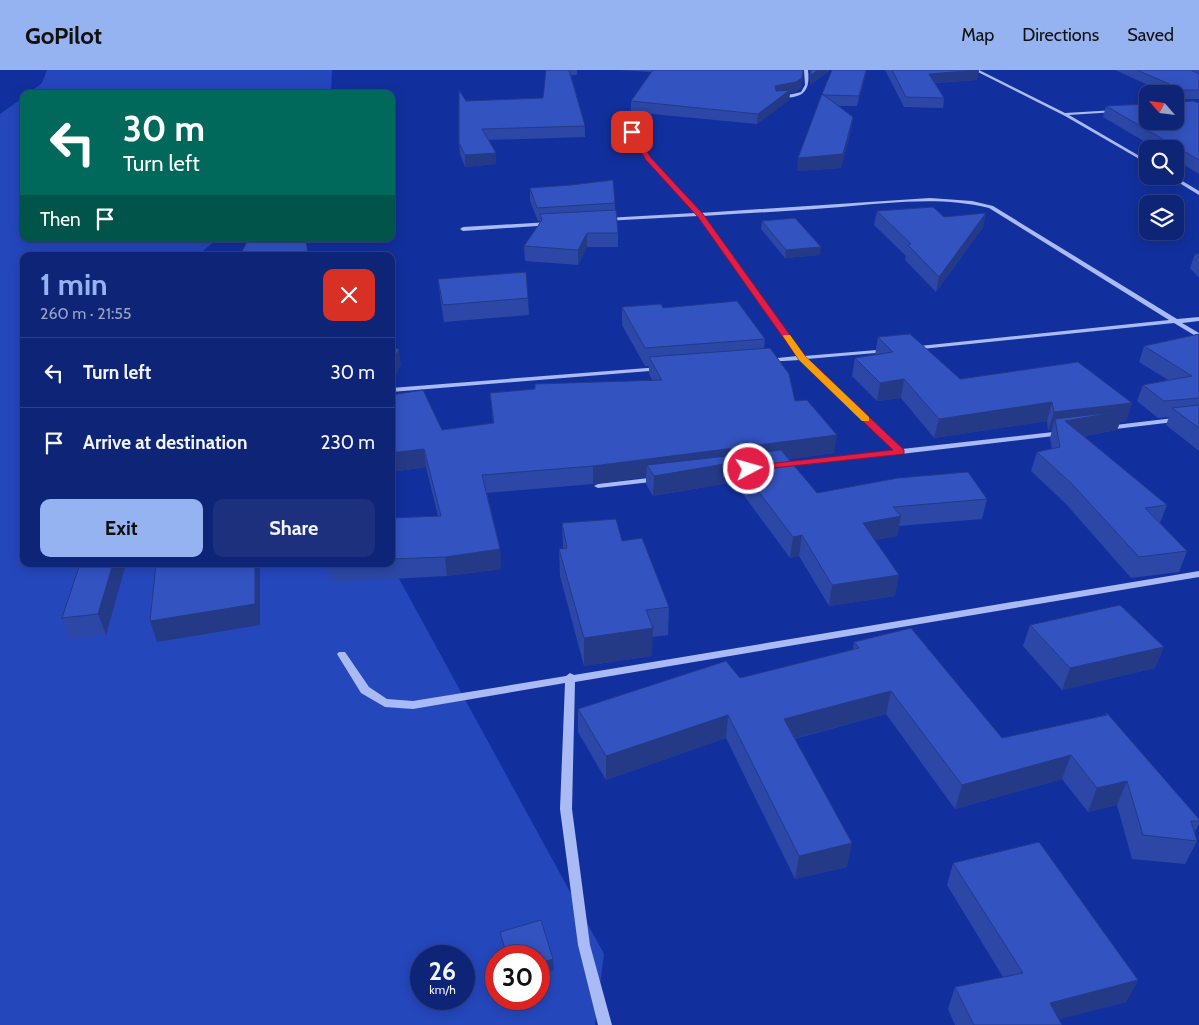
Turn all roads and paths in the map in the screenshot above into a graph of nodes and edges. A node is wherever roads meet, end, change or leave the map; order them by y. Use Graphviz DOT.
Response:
graph roads {
  1 [pos="806,70"];
  2 [pos="976,70"];
  3 [pos="776,98"];
  4 [pos="1120,111"];
  5 [pos="1066,114"];
  6 [pos="623,119"];
  7 [pos="1139,158"];
  8 [pos="1184,184"];
  9 [pos="1199,193"];
  10 [pos="700,216"];
  11 [pos="598,221"];
  12 [pos="561,223"];
  13 [pos="463,229"];
  14 [pos="1199,319"];
  15 [pos="1178,322"];
  16 [pos="1199,336"];
  17 [pos="901,349"];
  18 [pos="891,350"];
  19 [pos="802,358"];
  20 [pos="763,361"];
  21 [pos="665,368"];
  22 [pos="395,390"];
  23 [pos="1199,417"];
  24 [pos="1093,430"];
  25 [pos="1074,432"];
  26 [pos="901,452"];
  27 [pos="774,466"];
  28 [pos="666,478"];
  29 [pos="598,486"];
  30 [pos="1199,574"];
  31 [pos="342,654"];
  32 [pos="570,677"];
  33 [pos="605,1025"];
  1 -- 3 [label="street"];
  2 -- 5 [label="street"];
  4 -- 5 [label="street"];
  5 -- 7 [label="street"];
  6 -- 10 [label="street"];
  8 -- 9 [label="street"];
  10 -- 11 [label="street"];
  10 -- 15 [label="street"];
  10 -- 19 [label="street"];
  12 -- 13 [label="street"];
  14 -- 15 [label="street"];
  15 -- 16 [label="street"];
  15 -- 17 [label="street"];
  18 -- 19 [label="street"];
  19 -- 20 [label="street"];
  19 -- 26 [label="street"];
  21 -- 22 [label="street"];
  23 -- 24 [label="street"];
  25 -- 26 [label="street"];
  26 -- 27 [label="street"];
  28 -- 29 [label="street"];
  30 -- 32 [label="street"];
  31 -- 32 [label="street"];
  32 -- 33 [label="street"];
}
